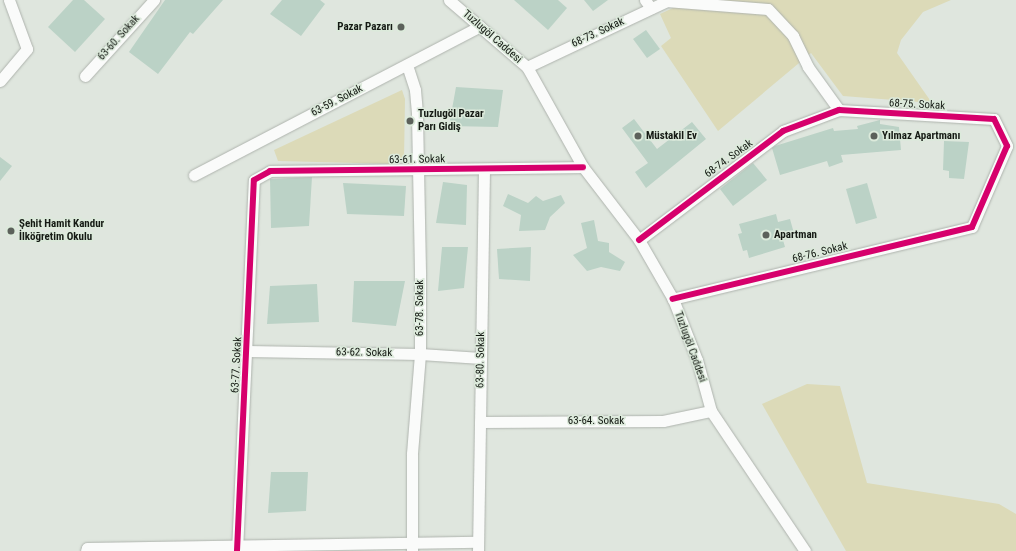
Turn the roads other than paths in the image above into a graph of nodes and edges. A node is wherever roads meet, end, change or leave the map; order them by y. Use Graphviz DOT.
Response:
graph roads {
  1 [pos="9,0"];
  2 [pos="154,0"];
  3 [pos="449,0"];
  4 [pos="667,1"];
  5 [pos="648,4"];
  6 [pos="480,26"];
  7 [pos="407,65"];
  8 [pos="527,67"];
  9 [pos="85,76"];
  10 [pos="0,81"];
  11 [pos="839,110"];
  12 [pos="582,167"];
  13 [pos="484,169"];
  14 [pos="417,171"];
  15 [pos="194,175"];
  16 [pos="254,180"];
  17 [pos="972,227"];
  18 [pos="639,240"];
  19 [pos="673,299"];
  20 [pos="248,351"];
  21 [pos="420,354"];
  22 [pos="481,358"];
  23 [pos="711,411"];
  24 [pos="480,422"];
  25 [pos="412,547"];
  26 [pos="478,547"];
  27 [pos="238,549"];
  28 [pos="86,550"];
  29 [pos="805,551"];
  1 -- 10 [label="street"];
  2 -- 9 [label="street, 63-60. Sokak"];
  3 -- 6 [label="street, Tuzlugöl Caddesi"];
  4 -- 5 [label="street, 68-73. Sokak"];
  4 -- 11 [label="street"];
  5 -- 8 [label="street, 68-73. Sokak"];
  6 -- 7 [label="street, 63-59. Sokak"];
  6 -- 8 [label="street, Tuzlugöl Caddesi"];
  7 -- 14 [label="street, 63-78. Sokak"];
  7 -- 15 [label="street, 63-59. Sokak"];
  8 -- 12 [label="street, Tuzlugöl Caddesi"];
  11 -- 17 [label="street, 68-75. Sokak"];
  11 -- 18 [label="street, 68-74. Sokak"];
  12 -- 13 [label="street, 63-61. Sokak"];
  12 -- 18 [label="street, Tuzlugöl Caddesi"];
  13 -- 14 [label="street, 63-61. Sokak"];
  13 -- 22 [label="street, 63-80. Sokak"];
  14 -- 16 [label="street, 63-61. Sokak"];
  14 -- 21 [label="street, 63-78. Sokak"];
  16 -- 20 [label="street, 63-77. Sokak"];
  17 -- 19 [label="street, 68-76. Sokak"];
  18 -- 19 [label="street, Tuzlugöl Caddesi"];
  19 -- 23 [label="street, Tuzlugöl Caddesi"];
  20 -- 21 [label="street, 63-62. Sokak"];
  20 -- 27 [label="street, 63-77. Sokak"];
  21 -- 22 [label="street, 63-62. Sokak"];
  21 -- 25 [label="street, 63-78. Sokak"];
  22 -- 24 [label="street, 63-80. Sokak"];
  23 -- 24 [label="street, 63-64. Sokak"];
  23 -- 29 [label="street, Tuzlugöl Caddesi"];
  24 -- 26 [label="street, 63-80. Sokak"];
  25 -- 26 [label="street"];
  25 -- 27 [label="street"];
  27 -- 28 [label="street"];
}
